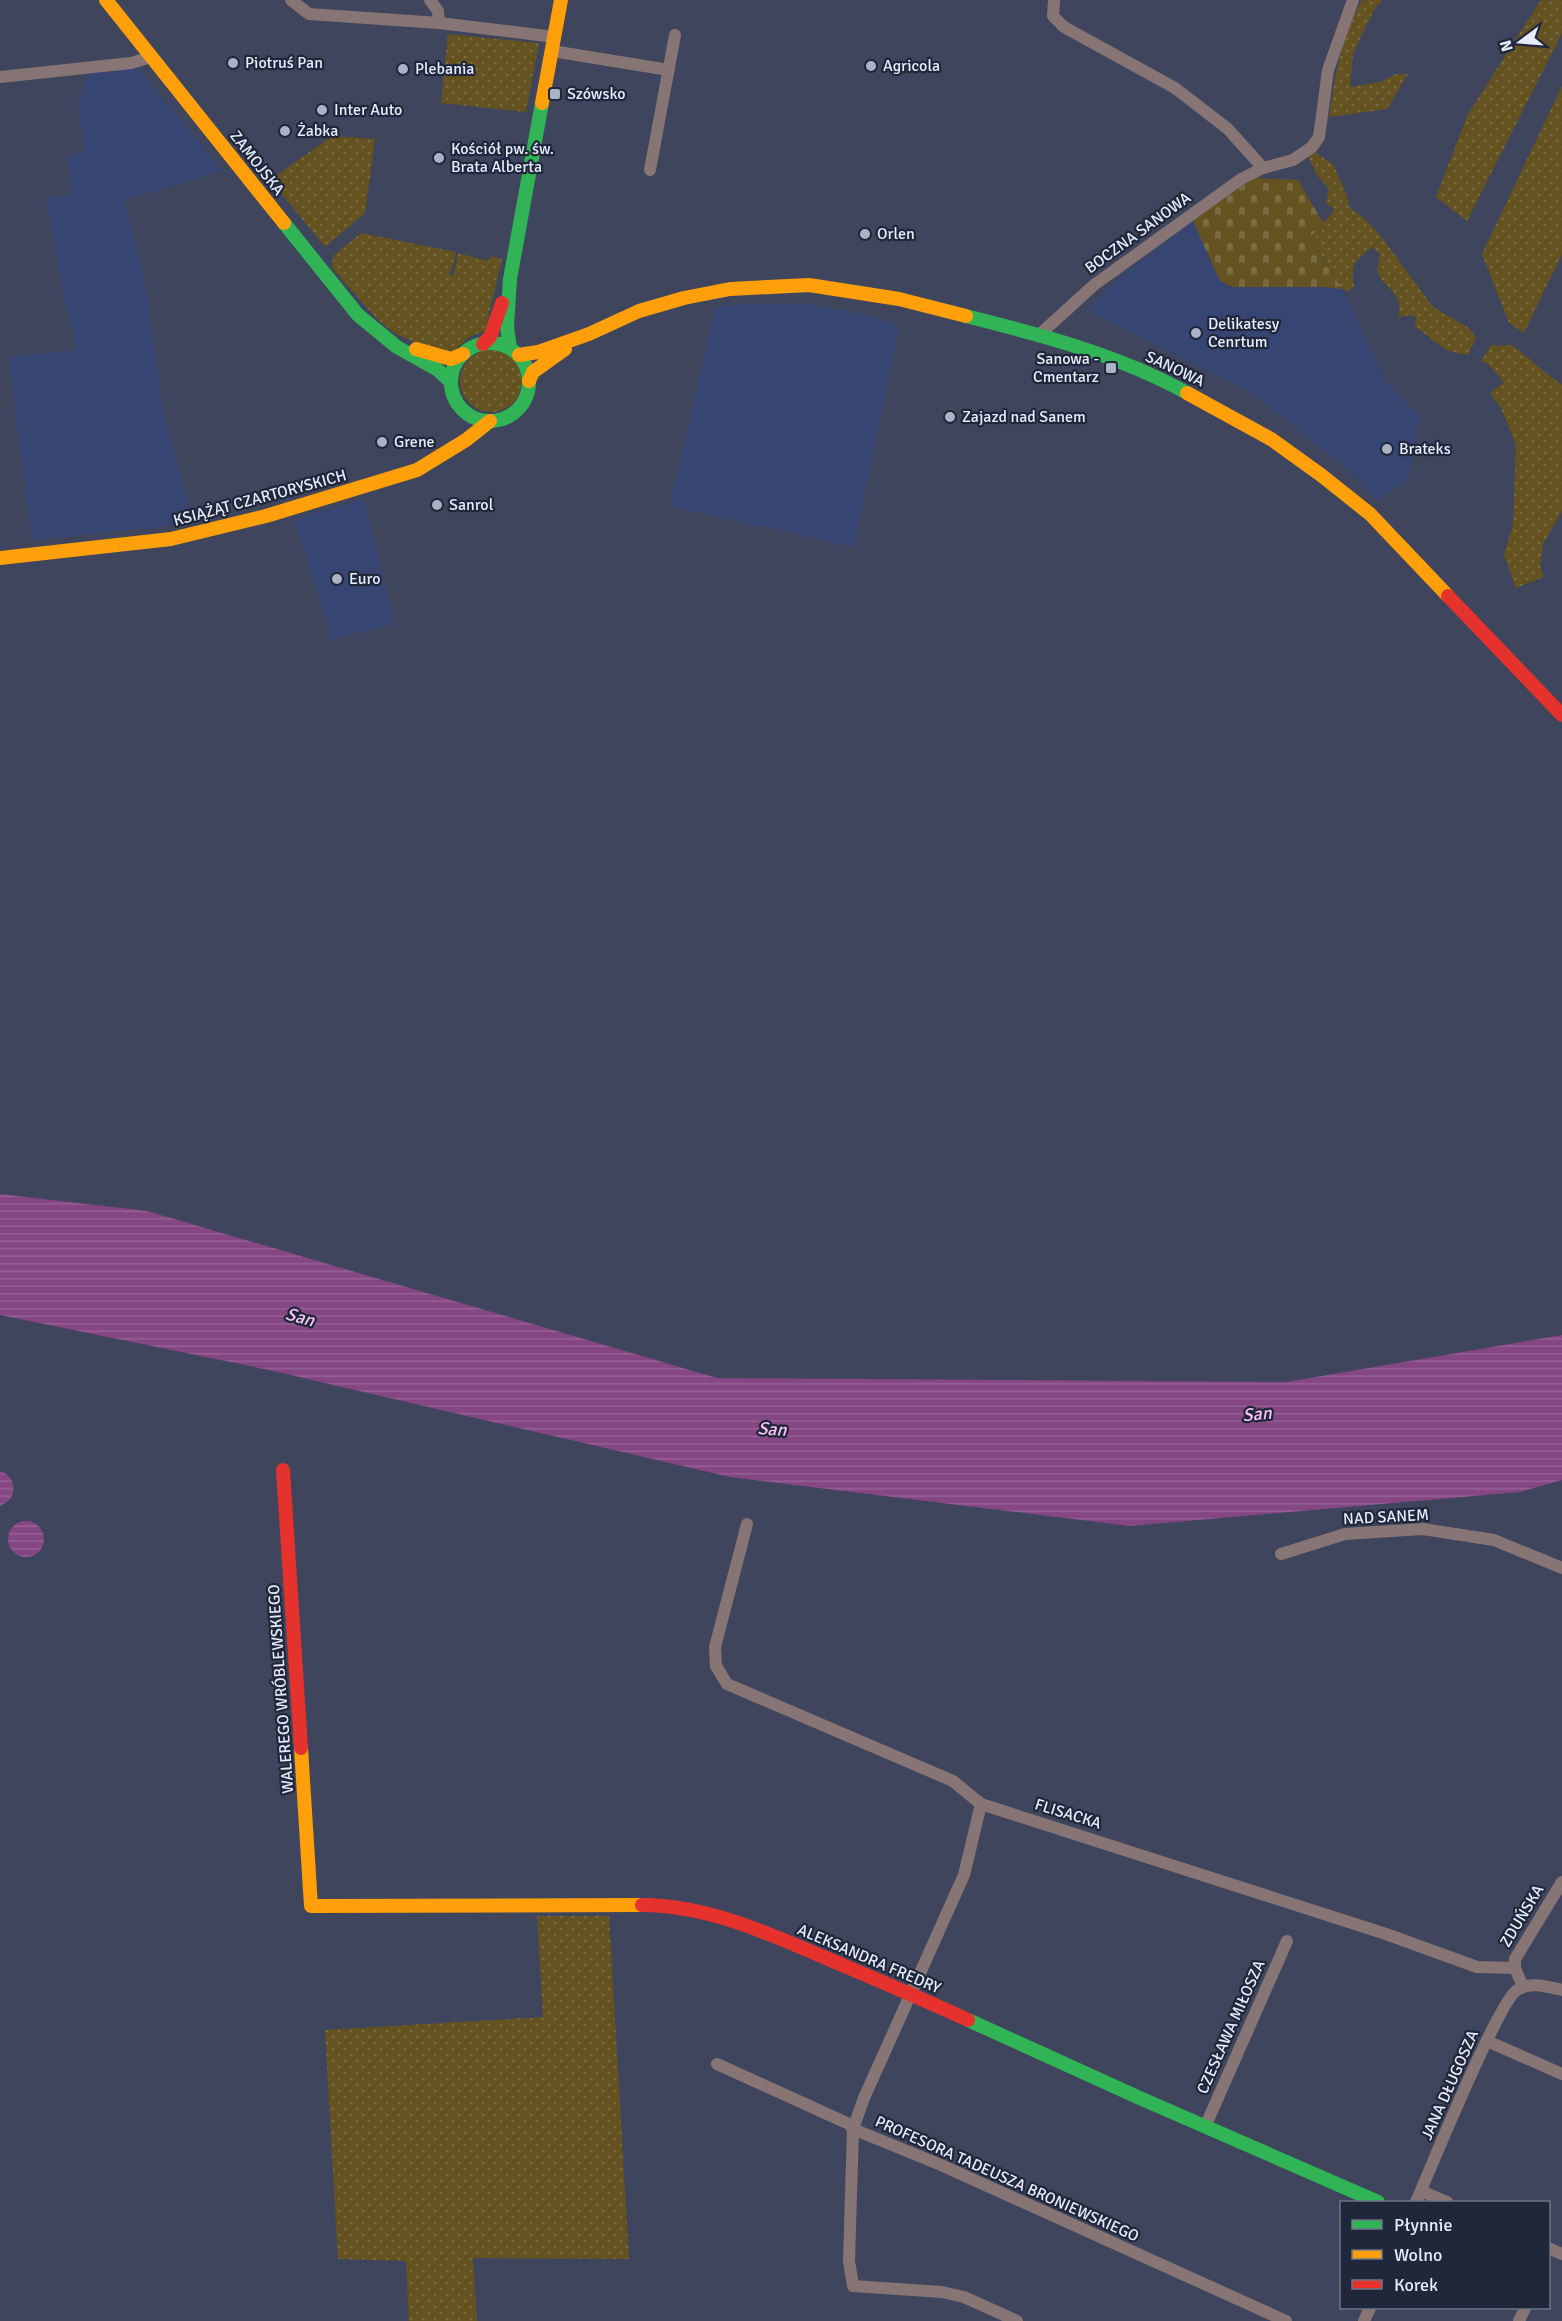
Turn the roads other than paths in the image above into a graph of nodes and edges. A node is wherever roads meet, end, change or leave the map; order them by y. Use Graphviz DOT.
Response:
graph roads {
  1 [pos="106,0"];
  2 [pos="291,0"];
  3 [pos="430,0"];
  4 [pos="561,0"];
  5 [pos="1054,0"];
  6 [pos="1353,0"];
  7 [pos="440,23"];
  8 [pos="675,35"];
  9 [pos="553,44"];
  10 [pos="151,57"];
  11 [pos="669,70"];
  12 [pos="0,77"];
  13 [pos="1263,168"];
  14 [pos="650,170"];
  15 [pos="510,279"];
  16 [pos="589,334"];
  17 [pos="1039,335"];
  18 [pos="389,340"];
  19 [pos="483,344"];
  20 [pos="514,352"];
  21 [pos="463,354"];
  22 [pos="529,381"];
  23 [pos="451,382"];
  24 [pos="460,407"];
  25 [pos="490,421"];
  26 [pos="449,451"];
  27 [pos="0,558"];
  28 [pos="1562,715"];
  29 [pos="284,1470"];
  30 [pos="747,1524"];
  31 [pos="1281,1554"];
  32 [pos="1562,1568"];
  33 [pos="981,1804"];
  34 [pos="1562,1882"];
  35 [pos="311,1906"];
  36 [pos="1287,1941"];
  37 [pos="1515,1968"];
  38 [pos="1523,1987"];
  39 [pos="1562,1990"];
  40 [pos="912,1994"];
  41 [pos="1487,2041"];
  42 [pos="717,2064"];
  43 [pos="1562,2074"];
  44 [pos="1205,2127"];
  45 [pos="853,2129"];
  46 [pos="1419,2197"];
  47 [pos="1376,2201"];
  48 [pos="1441,2201"];
  49 [pos="1017,2321"];
  50 [pos="1286,2321"];
  1 -- 10 [label="street, ZAMOJSKA"];
  2 -- 7 [label="street"];
  3 -- 7 [label="street"];
  4 -- 9 [label="street"];
  5 -- 13 [label="street"];
  6 -- 13 [label="street, BOCZNA SANOWA"];
  7 -- 9 [label="street"];
  8 -- 11 [label="street"];
  9 -- 11 [label="street"];
  9 -- 15 [label="street"];
  10 -- 12 [label="street"];
  10 -- 18 [label="street, ZAMOJSKA"];
  11 -- 14 [label="street"];
  13 -- 17 [label="street, BOCZNA SANOWA"];
  15 -- 19 [label="street"];
  15 -- 20 [label="street"];
  16 -- 17 [label="street, SANOWA"];
  16 -- 20 [label="street"];
  16 -- 22 [label="street"];
  17 -- 28 [label="street, SANOWA"];
  18 -- 21 [label="street, ZAMOJSKA"];
  18 -- 23 [label="street, ZAMOJSKA"];
  19 -- 20 [label="street"];
  19 -- 21 [label="street"];
  20 -- 22 [label="street"];
  21 -- 23 [label="street"];
  22 -- 25 [label="street"];
  23 -- 24 [label="street"];
  24 -- 25 [label="street"];
  24 -- 26 [label="street"];
  25 -- 26 [label="street, KSIĄŻĄT CZARTORYSKICH"];
  26 -- 27 [label="street, KSIĄŻĄT CZARTORYSKICH"];
  29 -- 35 [label="street, WALEREGO WRÓBLEWSKIEGO"];
  30 -- 33 [label="street, FLISACKA"];
  31 -- 32 [label="street, NAD SANEM"];
  33 -- 37 [label="street, FLISACKA"];
  33 -- 40 [label="street"];
  34 -- 37 [label="street, ZDUŃSKA"];
  35 -- 40 [label="street, ALEKSANDRA FREDRY"];
  36 -- 44 [label="street, CZESŁAWA MIŁOSZA"];
  37 -- 38 [label="street"];
  38 -- 39 [label="street"];
  38 -- 41 [label="street, JANA DŁUGOSZA"];
  40 -- 44 [label="street, ALEKSANDRA FREDRY"];
  40 -- 45 [label="street"];
  41 -- 43 [label="street"];
  41 -- 46 [label="street, JANA DŁUGOSZA"];
  42 -- 45 [label="street, PROFESORA TADEUSZA BRONIEWSKIEGO"];
  44 -- 47 [label="street, ALEKSANDRA FREDRY"];
  45 -- 49 [label="street"];
  45 -- 50 [label="street, PROFESORA TADEUSZA BRONIEWSKIEGO"];
  46 -- 48 [label="street"];
}
